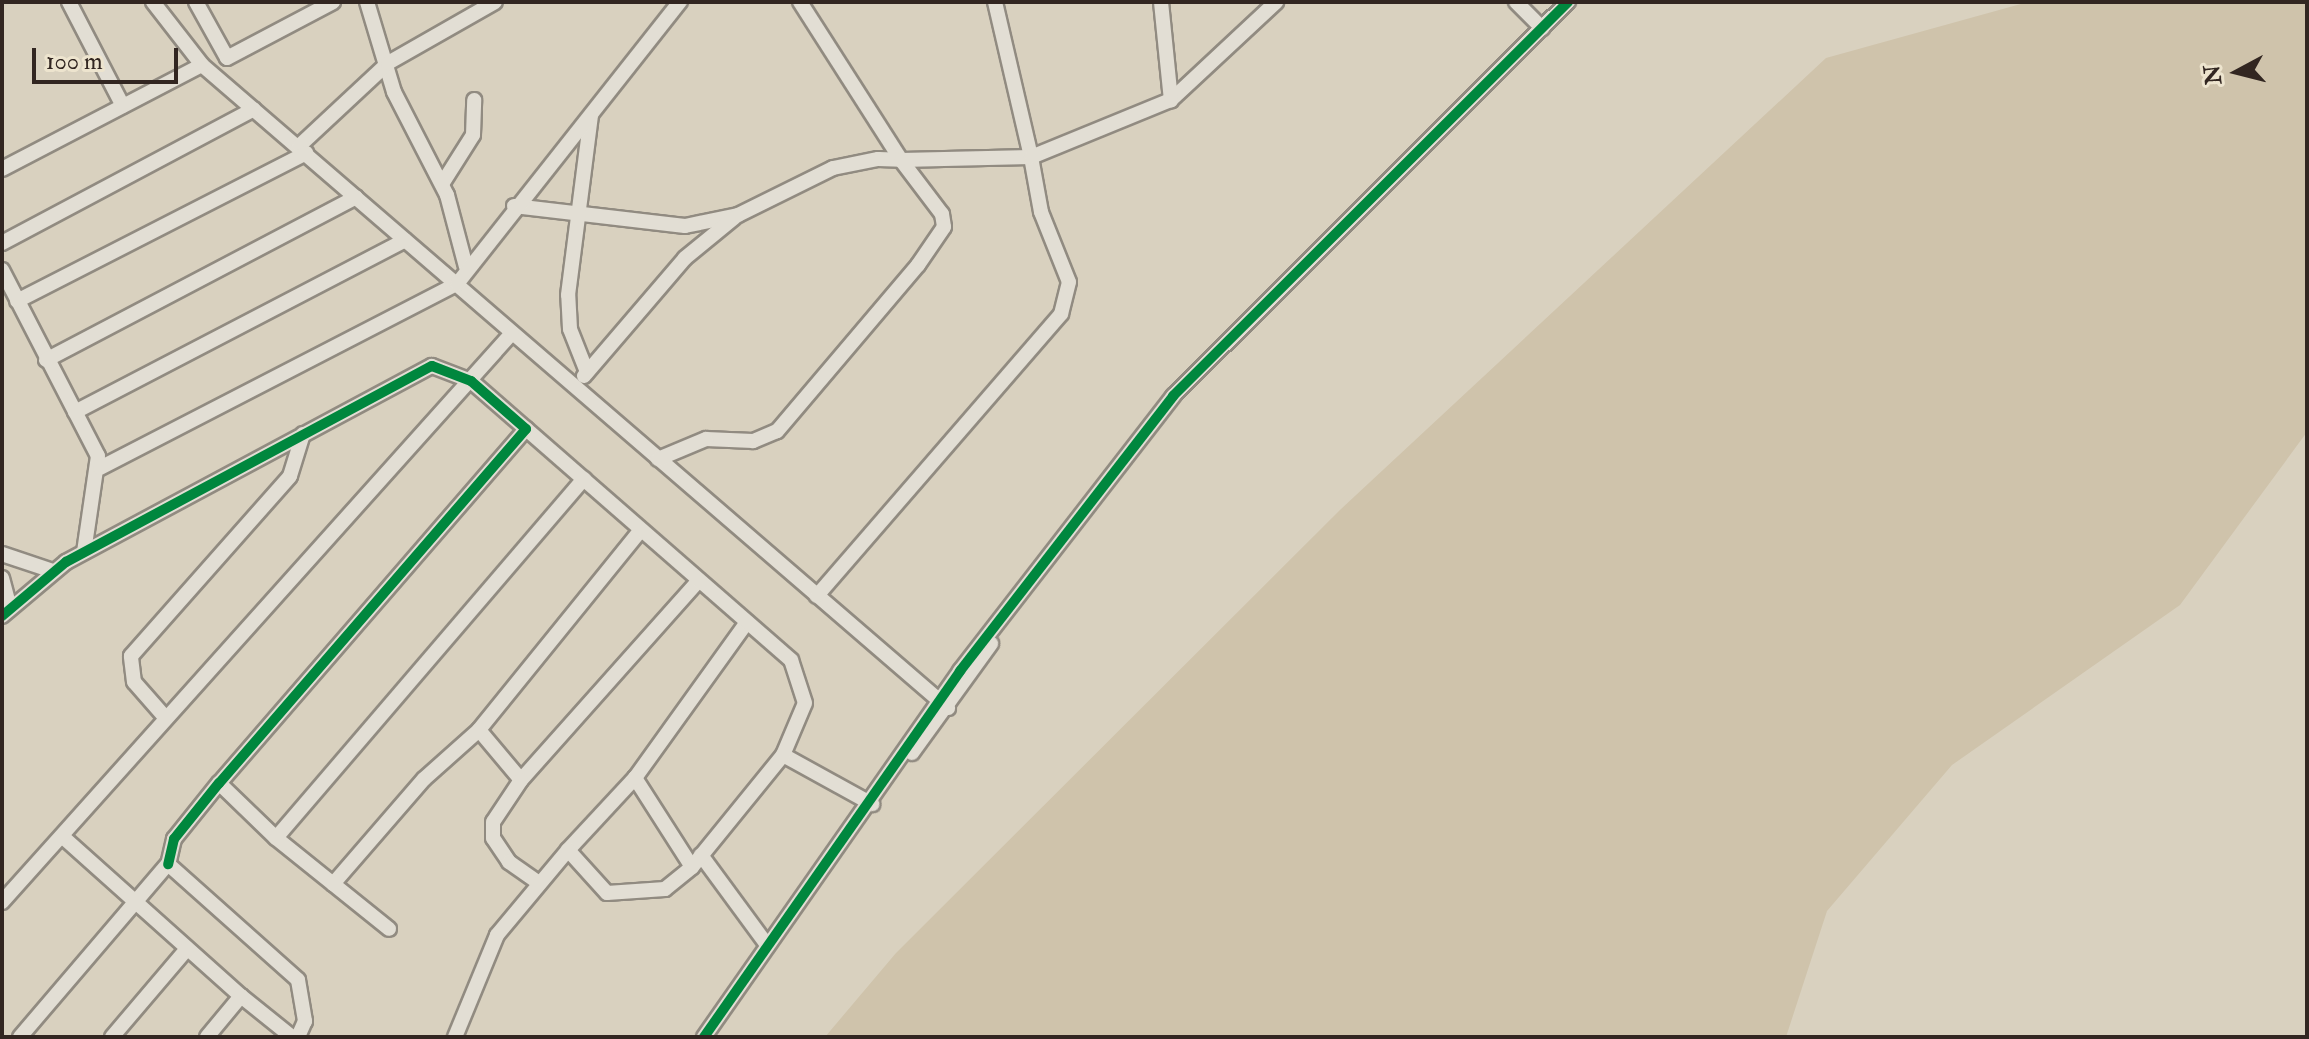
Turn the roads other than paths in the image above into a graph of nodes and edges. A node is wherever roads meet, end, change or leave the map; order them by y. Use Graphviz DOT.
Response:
graph roads {
  1 [pos="69,2"];
  2 [pos="153,2"];
  3 [pos="196,2"];
  4 [pos="333,2"];
  5 [pos="367,2"];
  6 [pos="495,2"];
  7 [pos="680,2"];
  8 [pos="800,2"];
  9 [pos="995,2"];
  10 [pos="1161,2"];
  11 [pos="1276,2"];
  12 [pos="1516,2"];
  13 [pos="1568,2"];
  14 [pos="1542,28"];
  15 [pos="227,58"];
  16 [pos="388,63"];
  17 [pos="207,69"];
  18 [pos="474,100"];
  19 [pos="1171,100"];
  20 [pos="123,106"];
  21 [pos="593,107"];
  22 [pos="254,109"];
  23 [pos="303,150"];
  24 [pos="1031,157"];
  25 [pos="901,160"];
  26 [pos="2,169"];
  27 [pos="442,184"];
  28 [pos="356,197"];
  29 [pos="514,206"];
  30 [pos="738,215"];
  31 [pos="574,218"];
  32 [pos="405,240"];
  33 [pos="2,243"];
  34 [pos="466,267"];
  35 [pos="2,270"];
  36 [pos="457,284"];
  37 [pos="17,301"];
  38 [pos="512,333"];
  39 [pos="46,360"];
  40 [pos="587,372"];
  41 [pos="471,381"];
  42 [pos="575,387"];
  43 [pos="75,412"];
  44 [pos="526,429"];
  45 [pos="303,434"];
  46 [pos="658,459"];
  47 [pos="100,468"];
  48 [pos="584,479"];
  49 [pos="640,531"];
  50 [pos="84,552"];
  51 [pos="2,554"];
  52 [pos="53,571"];
  53 [pos="2,578"];
  54 [pos="698,581"];
  55 [pos="817,596"];
  56 [pos="6,612"];
  57 [pos="1009,613"];
  58 [pos="747,622"];
  59 [pos="954,679"];
  60 [pos="922,687"];
  61 [pos="943,704"];
  62 [pos="164,716"];
  63 [pos="925,719"];
  64 [pos="479,730"];
  65 [pos="783,755"];
  66 [pos="635,778"];
  67 [pos="521,780"];
  68 [pos="887,780"];
  69 [pos="219,783"];
  70 [pos="872,804"];
  71 [pos="63,837"];
  72 [pos="276,838"];
  73 [pos="568,850"];
  74 [pos="697,861"];
  75 [pos="168,864"];
  76 [pos="539,883"];
  77 [pos="333,884"];
  78 [pos="2,902"];
  79 [pos="134,902"];
  80 [pos="389,929"];
  81 [pos="767,945"];
  82 [pos="187,949"];
  83 [pos="241,996"];
  84 [pos="20,1037"];
  85 [pos="112,1037"];
  86 [pos="207,1037"];
  87 [pos="295,1037"];
  88 [pos="455,1037"];
  89 [pos="704,1037"];
  1 -- 20 [label="street"];
  2 -- 17 [label="street"];
  3 -- 15 [label="street"];
  4 -- 15 [label="street"];
  5 -- 16 [label="street"];
  6 -- 16 [label="street"];
  7 -- 21 [label="street"];
  8 -- 25 [label="street"];
  9 -- 24 [label="street"];
  10 -- 19 [label="street"];
  11 -- 19 [label="street"];
  12 -- 14 [label="street"];
  13 -- 14 [label="street"];
  14 -- 57 [label="street"];
  15 -- 17 [label="street"];
  16 -- 23 [label="street"];
  16 -- 27 [label="street"];
  17 -- 20 [label="street"];
  17 -- 22 [label="street"];
  18 -- 27 [label="street"];
  19 -- 24 [label="street"];
  20 -- 26 [label="street"];
  21 -- 29 [label="street"];
  21 -- 31 [label="street"];
  22 -- 23 [label="street"];
  22 -- 33 [label="street"];
  23 -- 28 [label="street"];
  23 -- 37 [label="street"];
  24 -- 25 [label="street"];
  24 -- 55 [label="street"];
  25 -- 30 [label="street"];
  25 -- 46 [label="street"];
  27 -- 34 [label="street"];
  28 -- 32 [label="street"];
  28 -- 39 [label="street"];
  29 -- 31 [label="street"];
  29 -- 34 [label="street"];
  30 -- 31 [label="street"];
  30 -- 40 [label="street"];
  31 -- 40 [label="street"];
  32 -- 36 [label="street"];
  32 -- 43 [label="street"];
  34 -- 36 [label="street"];
  35 -- 37 [label="street"];
  36 -- 38 [label="street"];
  36 -- 47 [label="street"];
  37 -- 39 [label="street"];
  38 -- 41 [label="street"];
  38 -- 42 [label="street"];
  39 -- 43 [label="street"];
  40 -- 42 [label="street"];
  41 -- 44 [label="street"];
  41 -- 45 [label="street"];
  41 -- 62 [label="street"];
  42 -- 46 [label="street"];
  43 -- 47 [label="street"];
  44 -- 48 [label="street"];
  44 -- 69 [label="street"];
  45 -- 50 [label="street"];
  45 -- 62 [label="street"];
  46 -- 55 [label="street"];
  47 -- 50 [label="street"];
  48 -- 49 [label="street"];
  48 -- 72 [label="street"];
  49 -- 54 [label="street"];
  49 -- 64 [label="street"];
  50 -- 52 [label="street"];
  51 -- 52 [label="street"];
  52 -- 56 [label="street"];
  53 -- 56 [label="street"];
  54 -- 58 [label="street"];
  54 -- 67 [label="street"];
  55 -- 60 [label="street"];
  57 -- 59 [label="street"];
  57 -- 61 [label="street"];
  58 -- 65 [label="street"];
  58 -- 66 [label="street"];
  59 -- 60 [label="street"];
  59 -- 61 [label="street"];
  60 -- 61 [label="street"];
  60 -- 63 [label="street"];
  61 -- 63 [label="street"];
  61 -- 68 [label="street"];
  62 -- 71 [label="street"];
  63 -- 68 [label="street"];
  64 -- 67 [label="street"];
  64 -- 77 [label="street"];
  65 -- 70 [label="street"];
  65 -- 74 [label="street"];
  66 -- 73 [label="street"];
  66 -- 74 [label="street"];
  67 -- 76 [label="street"];
  68 -- 70 [label="street"];
  69 -- 72 [label="street"];
  69 -- 75 [label="street"];
  70 -- 81 [label="street"];
  71 -- 78 [label="street"];
  71 -- 79 [label="street"];
  72 -- 77 [label="street"];
  73 -- 74 [label="street"];
  73 -- 76 [label="street"];
  74 -- 81 [label="street"];
  75 -- 79 [label="street"];
  75 -- 87 [label="street"];
  76 -- 88 [label="street"];
  77 -- 80 [label="street"];
  79 -- 82 [label="street"];
  79 -- 84 [label="street"];
  81 -- 89 [label="street"];
  82 -- 83 [label="street"];
  82 -- 85 [label="street"];
  83 -- 86 [label="street"];
  83 -- 87 [label="street"];
}
